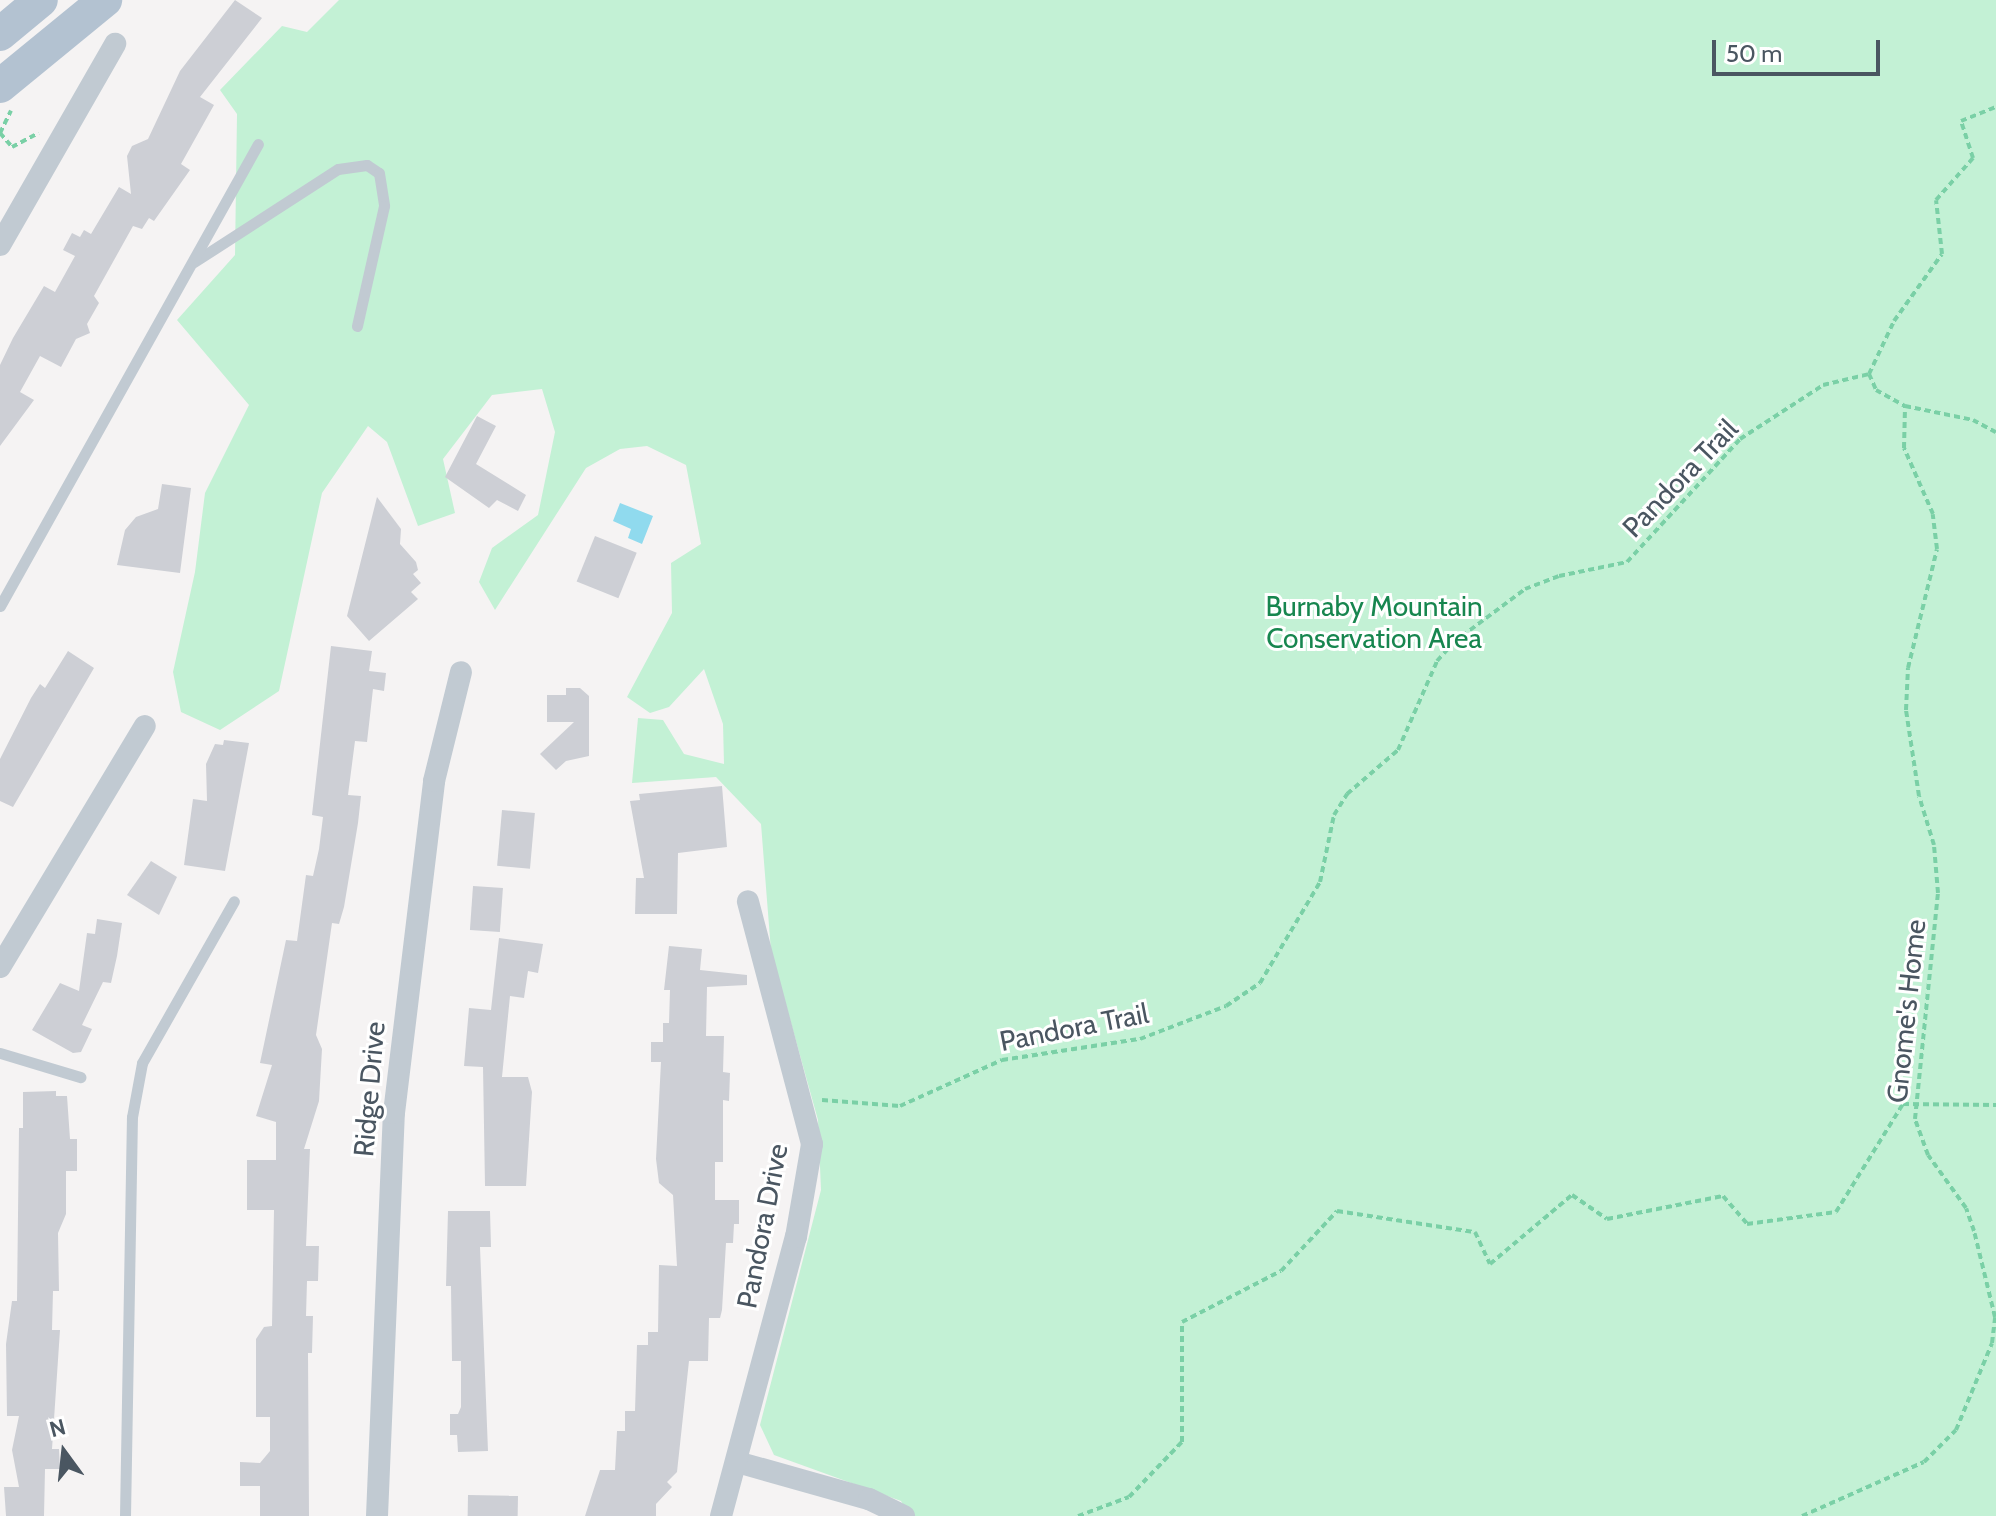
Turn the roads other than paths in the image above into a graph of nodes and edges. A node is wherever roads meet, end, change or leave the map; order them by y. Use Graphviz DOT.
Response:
graph roads {
  1 [pos="41,0"];
  2 [pos="105,0"];
  3 [pos="0,34"];
  4 [pos="115,44"];
  5 [pos="0,86"];
  6 [pos="258,144"];
  7 [pos="0,245"];
  8 [pos="193,262"];
  9 [pos="357,326"];
  10 [pos="0,606"];
  11 [pos="461,672"];
  12 [pos="145,726"];
  13 [pos="234,901"];
  14 [pos="748,901"];
  15 [pos="0,967"];
  16 [pos="0,1053"];
  17 [pos="80,1077"];
  18 [pos="737,1462"];
  19 [pos="125,1516"];
  20 [pos="377,1516"];
  21 [pos="721,1516"];
  22 [pos="904,1516"];
  1 -- 3 [label="main road"];
  2 -- 5 [label="main road"];
  4 -- 7 [label="street"];
  6 -- 8 [label="lane"];
  8 -- 9 [label="lane"];
  8 -- 10 [label="lane"];
  11 -- 20 [label="street, Ridge Drive"];
  12 -- 15 [label="street"];
  13 -- 19 [label="lane"];
  14 -- 18 [label="street, Pandora Drive"];
  16 -- 17 [label="lane"];
  18 -- 21 [label="street, Pandora Drive"];
  18 -- 22 [label="street"];
}
